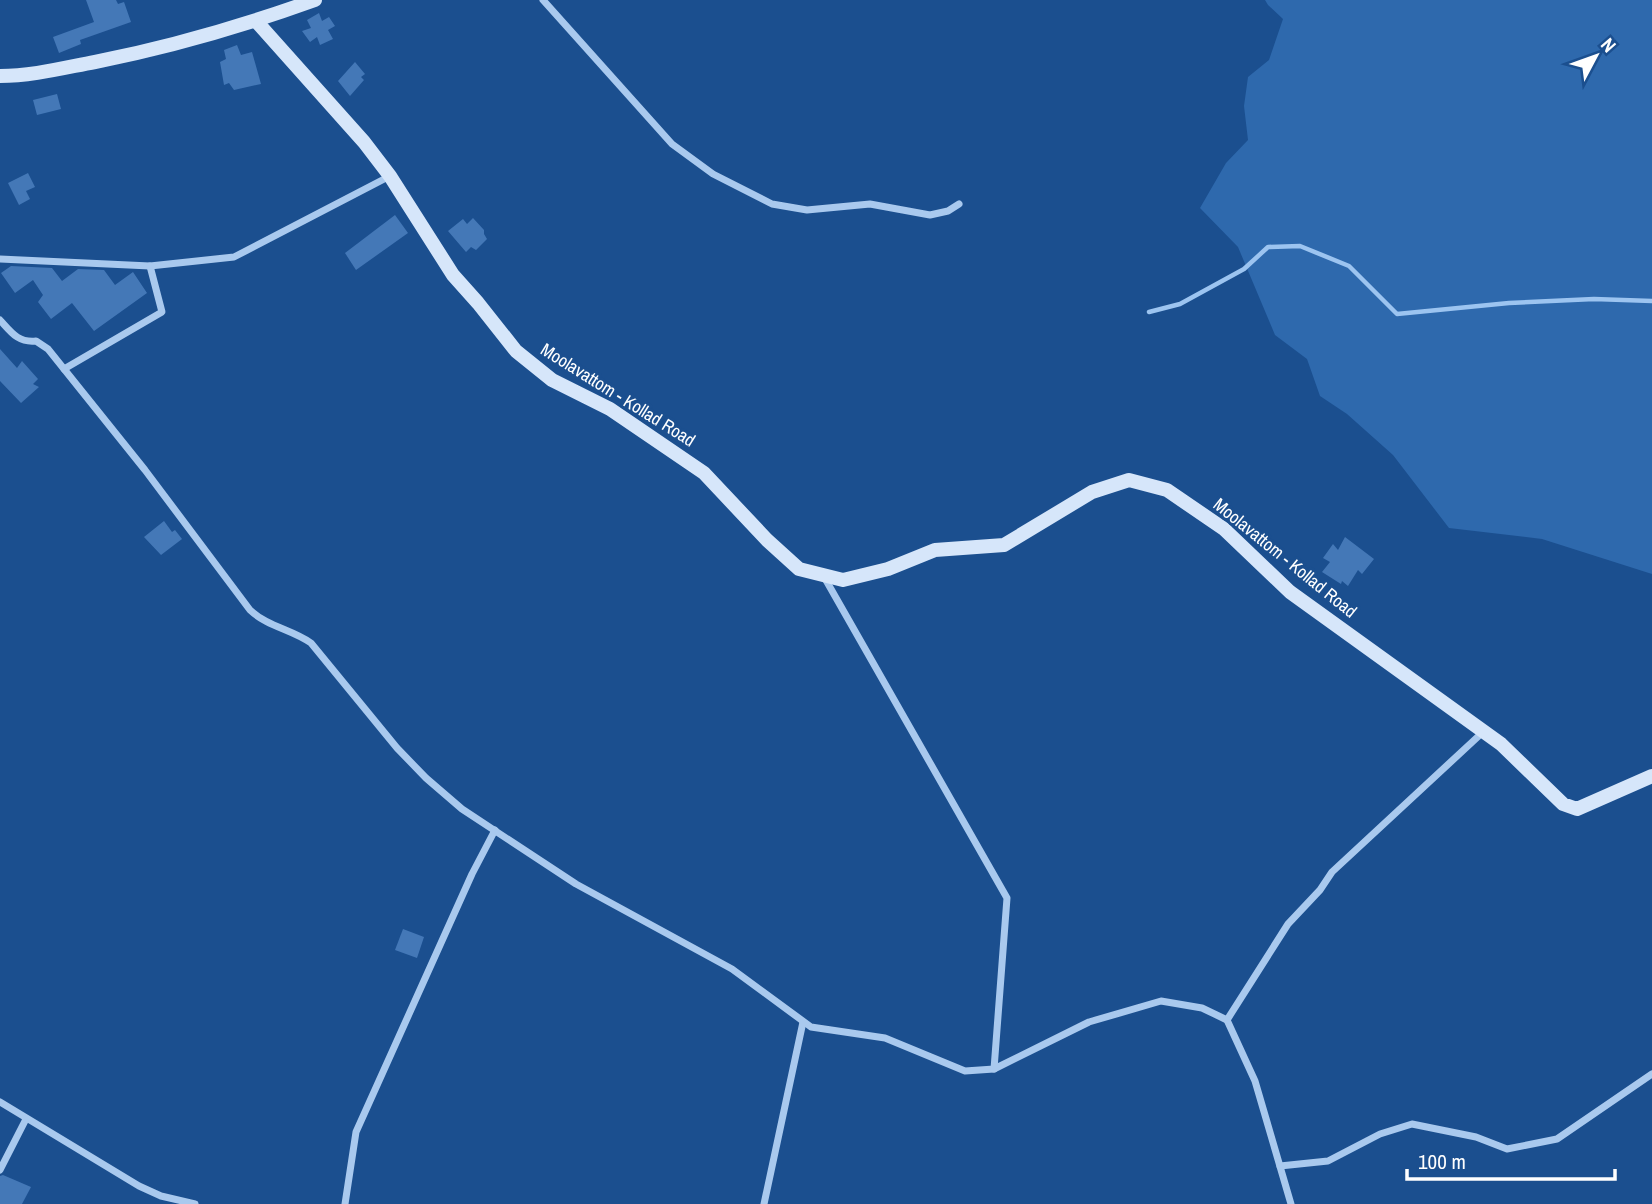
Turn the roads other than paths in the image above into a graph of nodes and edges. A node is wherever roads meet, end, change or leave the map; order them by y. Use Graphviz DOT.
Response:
graph roads {
  1 [pos="315,0"];
  2 [pos="542,0"];
  3 [pos="256,21"];
  4 [pos="0,76"];
  5 [pos="390,176"];
  6 [pos="959,204"];
  7 [pos="0,259"];
  8 [pos="150,267"];
  9 [pos="0,320"];
  10 [pos="64,369"];
  11 [pos="823,575"];
  12 [pos="1483,732"];
  13 [pos="1652,776"];
  14 [pos="495,830"];
  15 [pos="1227,1020"];
  16 [pos="803,1022"];
  17 [pos="994,1069"];
  18 [pos="1652,1074"];
  19 [pos="0,1102"];
  20 [pos="26,1119"];
  21 [pos="1280,1166"];
  22 [pos="0,1170"];
  23 [pos="194,1204"];
  24 [pos="345,1204"];
  25 [pos="764,1204"];
  26 [pos="1291,1204"];
  1 -- 3 [label="main road"];
  2 -- 6 [label="street"];
  3 -- 4 [label="main road"];
  3 -- 5 [label="main road, Moolavattom - Kollad Road"];
  5 -- 8 [label="street"];
  5 -- 11 [label="main road, Moolavattom - Kollad Road"];
  7 -- 8 [label="street"];
  8 -- 10 [label="street"];
  9 -- 10 [label="street"];
  10 -- 14 [label="street"];
  11 -- 12 [label="main road, Moolavattom - Kollad Road"];
  11 -- 17 [label="street"];
  12 -- 13 [label="main road, Moolavattom - Kollad Road"];
  12 -- 15 [label="street"];
  14 -- 16 [label="street"];
  14 -- 24 [label="street"];
  15 -- 17 [label="street"];
  15 -- 21 [label="street"];
  16 -- 17 [label="street"];
  16 -- 25 [label="street"];
  18 -- 21 [label="street"];
  19 -- 20 [label="street"];
  20 -- 22 [label="street"];
  20 -- 23 [label="street"];
  21 -- 26 [label="street"];
}
